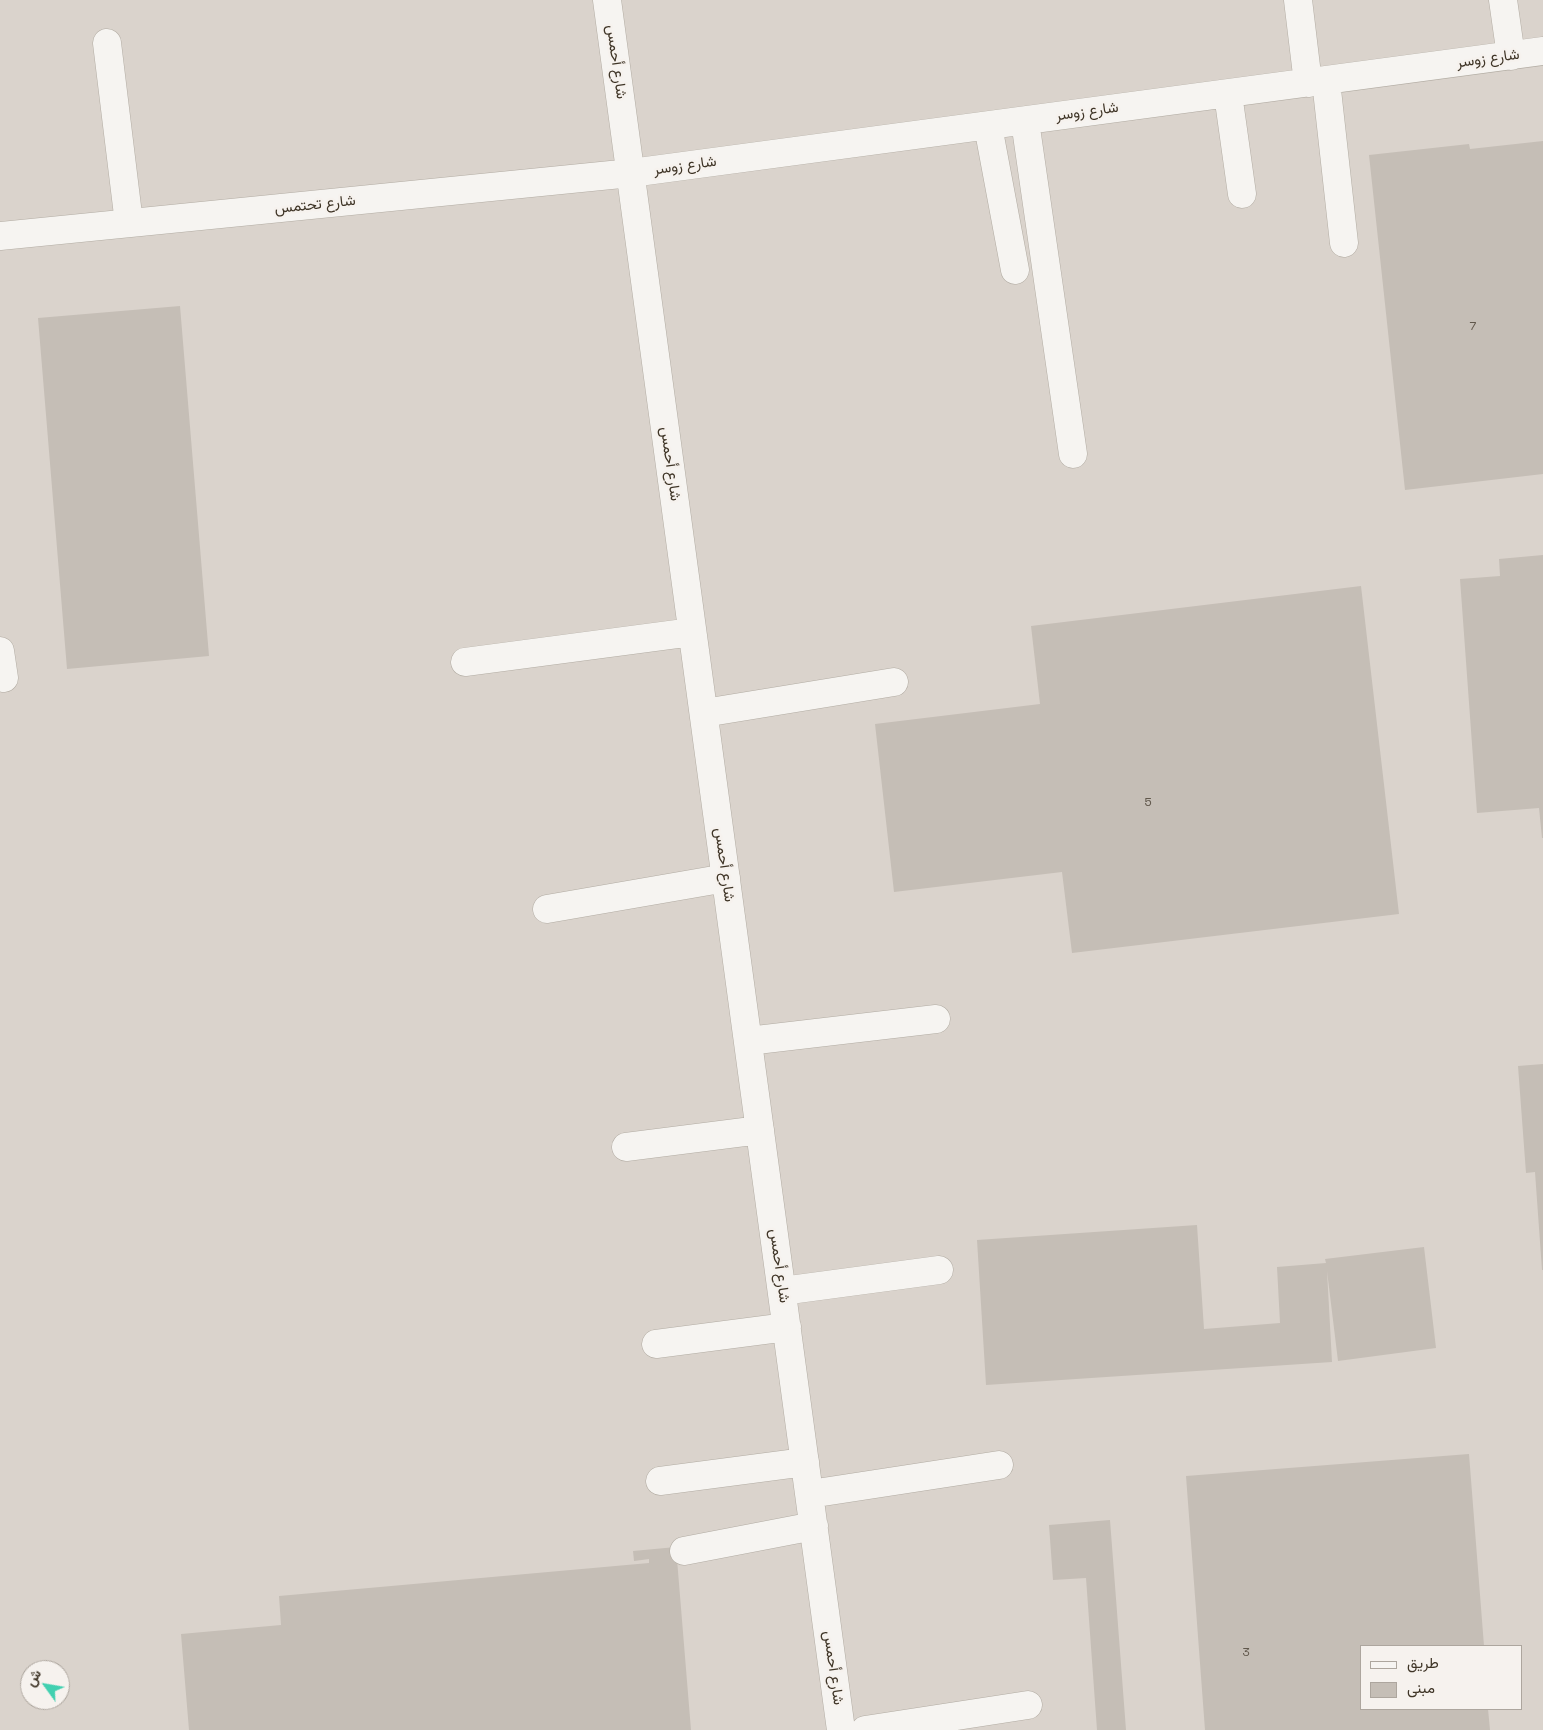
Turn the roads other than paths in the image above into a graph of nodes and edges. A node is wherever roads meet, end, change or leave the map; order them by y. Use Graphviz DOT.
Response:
graph roads {
  1 [pos="607,0"];
  2 [pos="1298,0"];
  3 [pos="1503,0"];
  4 [pos="106,43"];
  5 [pos="1543,51"];
  6 [pos="1511,56"];
  7 [pos="1317,82"];
  8 [pos="1228,94"];
  9 [pos="1025,121"];
  10 [pos="988,126"];
  11 [pos="631,173"];
  12 [pos="1242,194"];
  13 [pos="129,224"];
  14 [pos="0,236"];
  15 [pos="1344,243"];
  16 [pos="1015,270"];
  17 [pos="1073,454"];
  18 [pos="692,632"];
  19 [pos="0,651"];
  20 [pos="465,662"];
  21 [pos="4,678"];
  22 [pos="894,682"];
  23 [pos="704,713"];
  24 [pos="726,878"];
  25 [pos="547,909"];
  26 [pos="936,1019"];
  27 [pos="748,1040"];
  28 [pos="760,1130"];
  29 [pos="626,1147"];
  30 [pos="939,1270"];
  31 [pos="782,1290"];
  32 [pos="787,1327"];
  33 [pos="656,1344"];
  34 [pos="805,1462"];
  35 [pos="999,1464"];
  36 [pos="660,1481"];
  37 [pos="810,1494"];
  38 [pos="814,1526"];
  39 [pos="684,1551"];
  40 [pos="1028,1704"];
  41 [pos="842,1730"];
  42 [pos="865,1730"];
  1 -- 11 [label="lane, شارع أحمس"];
  2 -- 7 [label="lane"];
  3 -- 6 [label="lane"];
  4 -- 13 [label="lane"];
  5 -- 6 [label="lane, شارع زوسر"];
  6 -- 7 [label="lane, شارع زوسر"];
  7 -- 8 [label="lane, شارع زوسر"];
  7 -- 15 [label="lane"];
  8 -- 9 [label="lane, شارع زوسر"];
  8 -- 12 [label="lane"];
  9 -- 10 [label="lane, شارع زوسر"];
  9 -- 17 [label="lane"];
  10 -- 11 [label="lane, شارع زوسر"];
  10 -- 16 [label="lane"];
  11 -- 13 [label="lane, شارع تحتمس"];
  11 -- 18 [label="lane, شارع أحمس"];
  13 -- 14 [label="lane, شارع تحتمس"];
  18 -- 20 [label="lane"];
  18 -- 23 [label="lane, شارع أحمس"];
  19 -- 21 [label="lane"];
  22 -- 23 [label="lane"];
  23 -- 24 [label="lane, شارع أحمس"];
  24 -- 25 [label="lane"];
  24 -- 27 [label="lane, شارع أحمس"];
  26 -- 27 [label="lane"];
  27 -- 28 [label="lane, شارع أحمس"];
  28 -- 29 [label="lane"];
  28 -- 31 [label="lane, شارع أحمس"];
  30 -- 31 [label="lane"];
  31 -- 32 [label="lane, شارع أحمس"];
  32 -- 33 [label="lane"];
  32 -- 34 [label="lane, شارع أحمس"];
  34 -- 36 [label="lane"];
  34 -- 37 [label="lane, شارع أحمس"];
  35 -- 37 [label="lane"];
  37 -- 38 [label="lane, شارع أحمس"];
  38 -- 39 [label="lane"];
  38 -- 41 [label="lane, شارع أحمس"];
  40 -- 42 [label="lane"];
}
